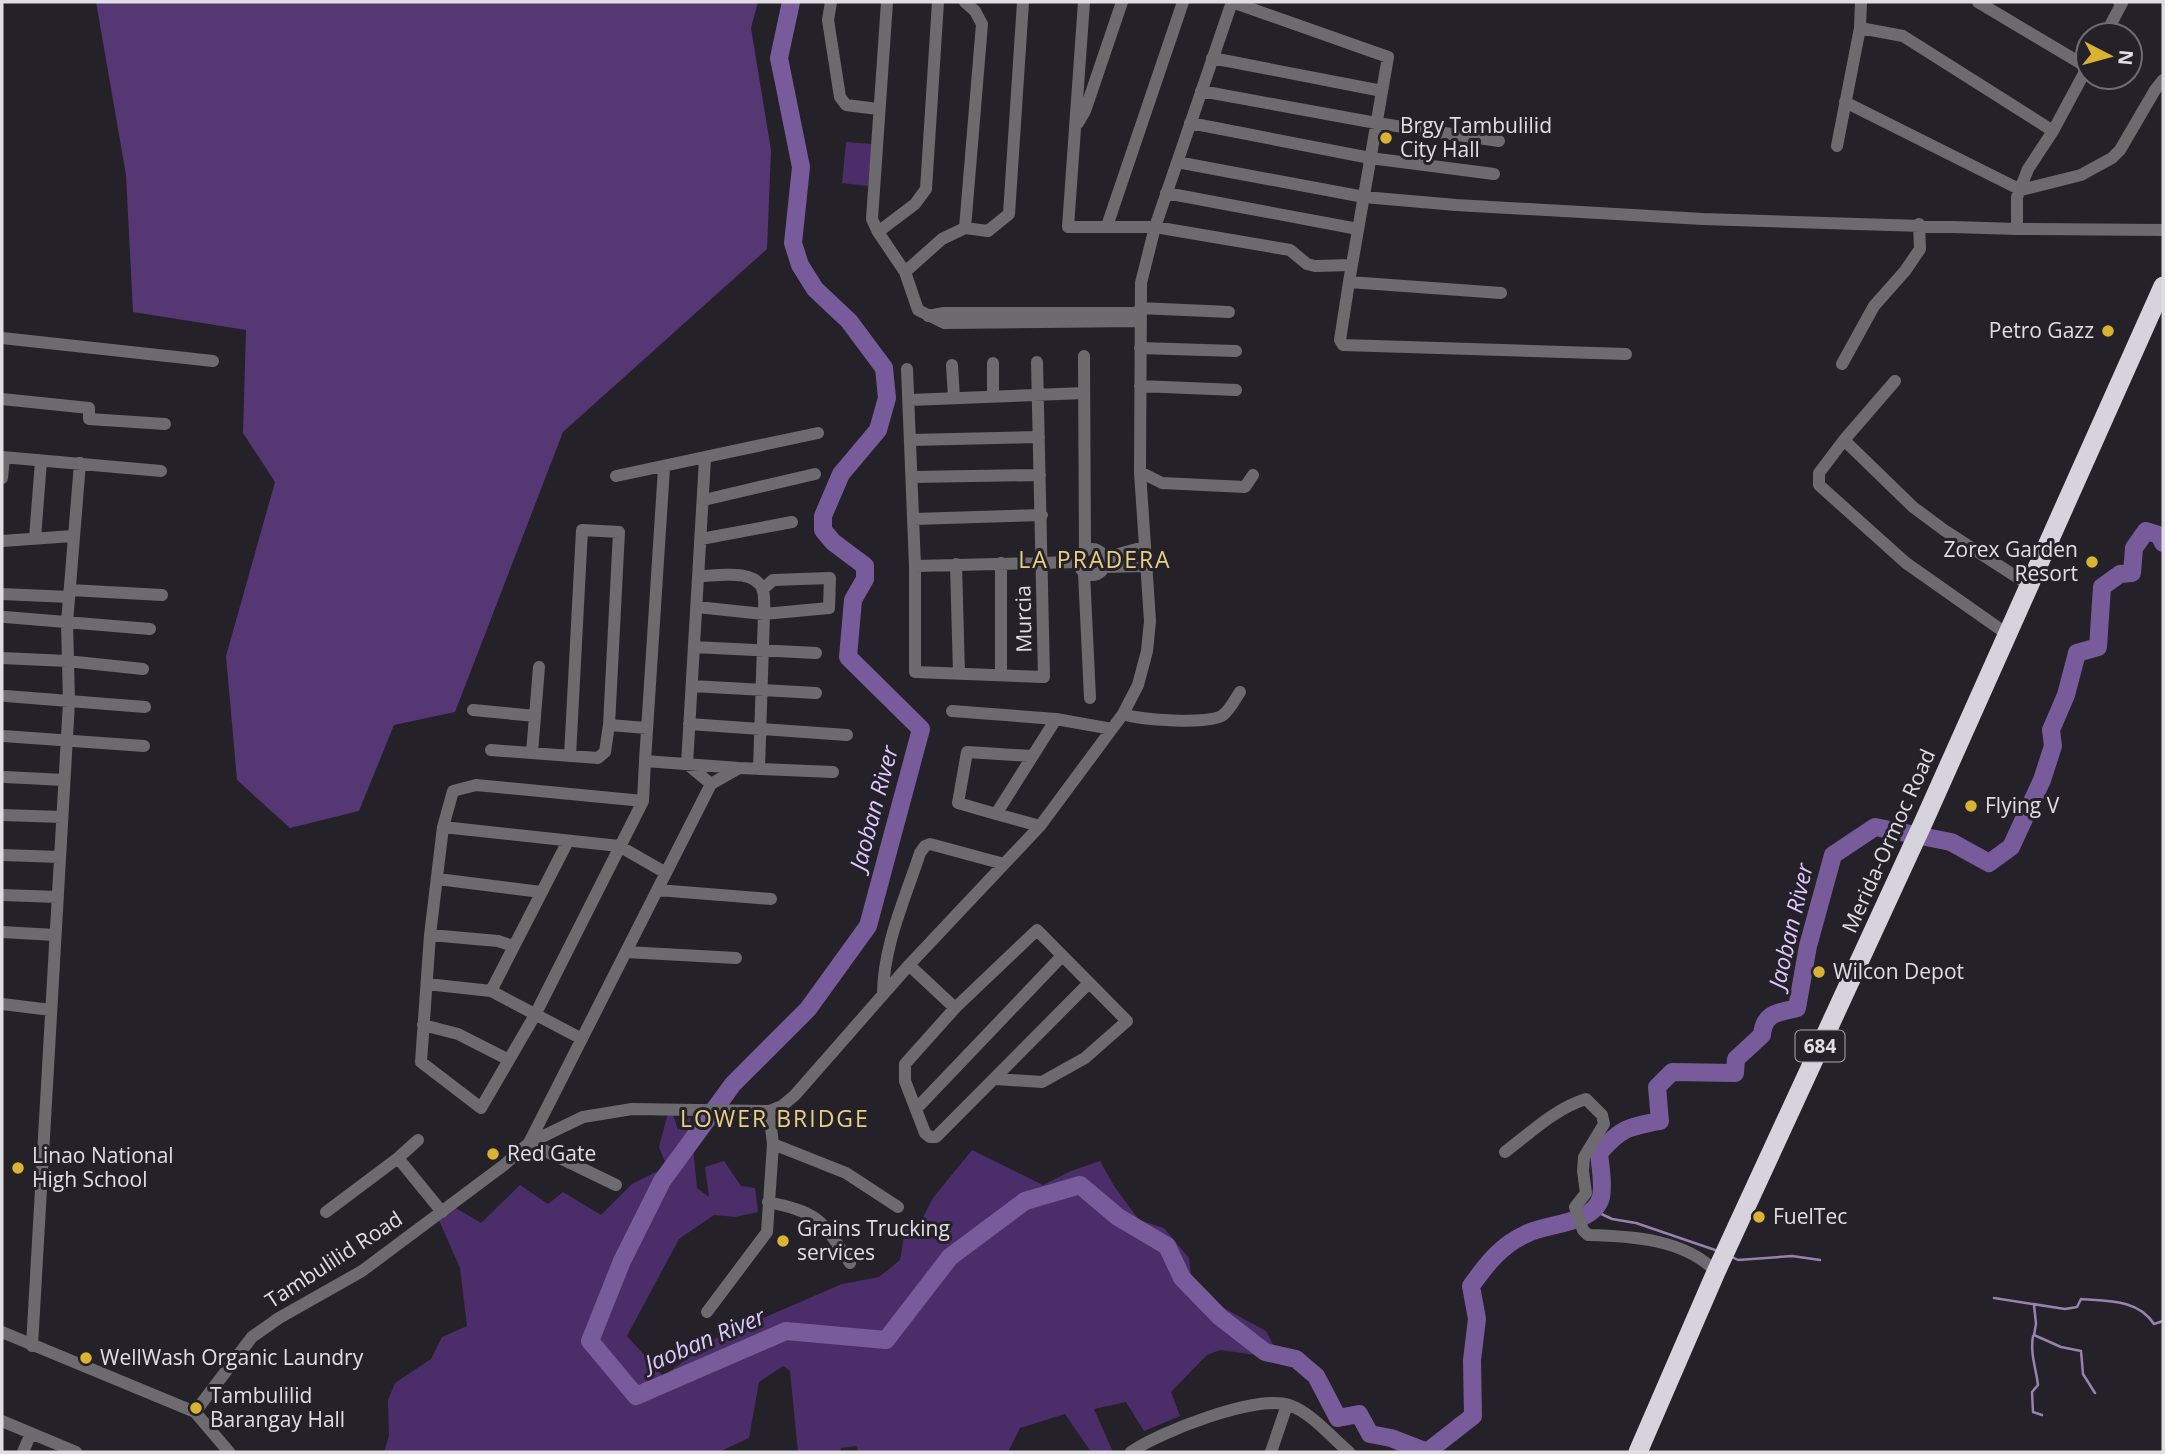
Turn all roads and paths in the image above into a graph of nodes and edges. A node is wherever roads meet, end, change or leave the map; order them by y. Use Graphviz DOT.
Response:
graph roads {
  1 [pos="831,2"];
  2 [pos="887,2"];
  3 [pos="938,2"];
  4 [pos="965,2"];
  5 [pos="1023,2"];
  6 [pos="1084,2"];
  7 [pos="1122,2"];
  8 [pos="1183,2"];
  9 [pos="1232,2"];
  10 [pos="1861,2"];
  11 [pos="1978,2"];
  12 [pos="2119,2"];
  13 [pos="2113,21"];
  14 [pos="1860,27"];
  15 [pos="1212,58"];
  16 [pos="2074,59"];
  17 [pos="2163,80"];
  18 [pos="1201,91"];
  19 [pos="1382,91"];
  20 [pos="2075,91"];
  21 [pos="1845,102"];
  22 [pos="878,109"];
  23 [pos="1190,123"];
  24 [pos="1376,124"];
  25 [pos="1075,127"];
  26 [pos="2053,131"];
  27 [pos="1499,141"];
  28 [pos="1837,146"];
  29 [pos="1370,158"];
  30 [pos="1177,162"];
  31 [pos="1494,174"];
  32 [pos="2021,190"];
  33 [pos="1167,193"];
  34 [pos="1364,197"];
  35 [pos="1919,224"];
  36 [pos="1107,226"];
  37 [pos="1155,227"];
  38 [pos="965,228"];
  39 [pos="1358,229"];
  40 [pos="2017,229"];
  41 [pos="2163,230"];
  42 [pos="878,232"];
  43 [pos="1352,265"];
  44 [pos="905,272"];
  45 [pos="1349,282"];
  46 [pos="2163,286"];
  47 [pos="1501,293"];
  48 [pos="1229,312"];
  49 [pos="1140,314"];
  50 [pos="2,340"];
  51 [pos="1140,348"];
  52 [pos="1236,351"];
  53 [pos="1626,354"];
  54 [pos="1084,356"];
  55 [pos="213,361"];
  56 [pos="1037,362"];
  57 [pos="993,363"];
  58 [pos="1842,364"];
  59 [pos="951,365"];
  60 [pos="907,369"];
  61 [pos="1895,381"];
  62 [pos="1140,386"];
  63 [pos="1236,390"];
  64 [pos="1084,393"];
  65 [pos="1039,395"];
  66 [pos="993,397"];
  67 [pos="954,398"];
  68 [pos="2,400"];
  69 [pos="909,400"];
  70 [pos="165,424"];
  71 [pos="818,433"];
  72 [pos="1040,437"];
  73 [pos="911,440"];
  74 [pos="1844,440"];
  75 [pos="3,457"];
  76 [pos="705,459"];
  77 [pos="41,461"];
  78 [pos="80,463"];
  79 [pos="664,468"];
  80 [pos="161,471"];
  81 [pos="1140,472"];
  82 [pos="815,474"];
  83 [pos="1041,475"];
  84 [pos="1253,475"];
  85 [pos="616,476"];
  86 [pos="912,477"];
  87 [pos="2,478"];
  88 [pos="704,500"];
  89 [pos="1042,515"];
  90 [pos="913,519"];
  91 [pos="792,522"];
  92 [pos="74,536"];
  93 [pos="35,538"];
  94 [pos="701,539"];
  95 [pos="2,541"];
  96 [pos="1144,547"];
  97 [pos="1043,561"];
  98 [pos="1083,562"];
  99 [pos="1104,562"];
  100 [pos="1000,563"];
  101 [pos="956,564"];
  102 [pos="915,566"];
  103 [pos="1145,566"];
  104 [pos="699,576"];
  105 [pos="2029,584"];
  106 [pos="763,589"];
  107 [pos="70,593"];
  108 [pos="2,594"];
  109 [pos="162,596"];
  110 [pos="697,607"];
  111 [pos="765,614"];
  112 [pos="5,617"];
  113 [pos="67,623"];
  114 [pos="150,629"];
  115 [pos="2007,634"];
  116 [pos="694,648"];
  117 [pos="763,649"];
  118 [pos="816,653"];
  119 [pos="2,658"];
  120 [pos="67,661"];
  121 [pos="539,667"];
  122 [pos="143,668"];
  123 [pos="959,674"];
  124 [pos="1001,675"];
  125 [pos="692,686"];
  126 [pos="762,691"];
  127 [pos="1240,692"];
  128 [pos="816,693"];
  129 [pos="6,696"];
  130 [pos="1090,698"];
  131 [pos="69,702"];
  132 [pos="145,707"];
  133 [pos="473,710"];
  134 [pos="952,711"];
  135 [pos="1123,714"];
  136 [pos="535,716"];
  137 [pos="1056,719"];
  138 [pos="690,724"];
  139 [pos="609,725"];
  140 [pos="647,728"];
  141 [pos="1112,729"];
  142 [pos="760,731"];
  143 [pos="847,735"];
  144 [pos="3,736"];
  145 [pos="66,740"];
  146 [pos="144,746"];
  147 [pos="491,750"];
  148 [pos="532,753"];
  149 [pos="570,756"];
  150 [pos="1032,756"];
  151 [pos="645,761"];
  152 [pos="687,764"];
  153 [pos="739,768"];
  154 [pos="759,769"];
  155 [pos="833,772"];
  156 [pos="5,777"];
  157 [pos="64,779"];
  158 [pos="711,784"];
  159 [pos="643,801"];
  160 [pos="996,814"];
  161 [pos="2,815"];
  162 [pos="62,817"];
  163 [pos="1040,826"];
  164 [pos="443,827"];
  165 [pos="568,841"];
  166 [pos="619,846"];
  167 [pos="2,855"];
  168 [pos="60,857"];
  169 [pos="1004,864"];
  170 [pos="666,873"];
  171 [pos="438,879"];
  172 [pos="657,890"];
  173 [pos="541,892"];
  174 [pos="2,894"];
  175 [pos="58,897"];
  176 [pos="771,899"];
  177 [pos="2,932"];
  178 [pos="55,935"];
  179 [pos="430,935"];
  180 [pos="513,946"];
  181 [pos="626,952"];
  182 [pos="1062,956"];
  183 [pos="736,958"];
  184 [pos="909,965"];
  185 [pos="1089,983"];
  186 [pos="427,984"];
  187 [pos="491,991"];
  188 [pos="883,995"];
  189 [pos="2,1004"];
  190 [pos="955,1008"];
  191 [pos="51,1010"];
  192 [pos="536,1015"];
  193 [pos="423,1026"];
  194 [pos="582,1039"];
  195 [pos="509,1060"];
  196 [pos="995,1079"];
  197 [pos="916,1109"];
  198 [pos="769,1111"];
  199 [pos="418,1140"];
  200 [pos="529,1143"];
  201 [pos="773,1144"];
  202 [pos="1505,1152"];
  203 [pos="398,1158"];
  204 [pos="616,1185"];
  205 [pos="768,1202"];
  206 [pos="898,1207"];
  207 [pos="326,1212"];
  208 [pos="442,1212"];
  209 [pos="850,1263"];
  210 [pos="1718,1268"];
  211 [pos="707,1312"];
  212 [pos="2,1332"];
  213 [pos="32,1346"];
  214 [pos="1287,1405"];
  215 [pos="195,1412"];
  216 [pos="2,1421"];
  217 [pos="31,1433"];
  218 [pos="23,1452"];
  219 [pos="76,1452"];
  220 [pos="229,1452"];
  221 [pos="1131,1452"];
  222 [pos="1271,1452"];
  223 [pos="1349,1452"];
  224 [pos="1638,1452"];
  1 -- 22 [label="street"];
  2 -- 22 [label="street"];
  3 -- 42 [label="street"];
  4 -- 38 [label="street"];
  5 -- 38 [label="street"];
  6 -- 25 [label="street"];
  7 -- 25 [label="street"];
  8 -- 36 [label="street"];
  9 -- 15 [label="street"];
  9 -- 19 [label="street"];
  10 -- 14 [label="street"];
  11 -- 16 [label="street"];
  12 -- 13 [label="street"];
  14 -- 21 [label="street"];
  14 -- 26 [label="street"];
  15 -- 18 [label="street"];
  15 -- 19 [label="street"];
  17 -- 32 [label="street"];
  18 -- 23 [label="street"];
  18 -- 24 [label="street"];
  19 -- 24 [label="street"];
  20 -- 26 [label="street"];
  21 -- 28 [label="street"];
  21 -- 32 [label="street"];
  22 -- 42 [label="street"];
  23 -- 29 [label="street"];
  23 -- 30 [label="street"];
  24 -- 27 [label="street"];
  24 -- 29 [label="street"];
  25 -- 36 [label="street"];
  26 -- 32 [label="street"];
  29 -- 31 [label="street"];
  29 -- 34 [label="street"];
  30 -- 33 [label="street"];
  30 -- 34 [label="street"];
  32 -- 40 [label="street"];
  33 -- 37 [label="street"];
  33 -- 39 [label="street"];
  34 -- 35 [label="street"];
  34 -- 39 [label="street"];
  35 -- 40 [label="street"];
  35 -- 58 [label="street"];
  36 -- 37 [label="street"];
  37 -- 43 [label="street"];
  37 -- 49 [label="street"];
  38 -- 44 [label="street"];
  39 -- 43 [label="street"];
  40 -- 41 [label="street"];
  42 -- 44 [label="street"];
  43 -- 45 [label="street"];
  44 -- 49 [label="street"];
  45 -- 47 [label="street"];
  45 -- 53 [label="street"];
  46 -- 105 [label="highway, Merida-Ormoc Road / 684"];
  48 -- 49 [label="street"];
  49 -- 51 [label="street"];
  50 -- 55 [label="street"];
  51 -- 52 [label="street"];
  51 -- 62 [label="street"];
  54 -- 64 [label="street"];
  56 -- 65 [label="street, Murcia"];
  57 -- 66 [label="street"];
  59 -- 67 [label="street"];
  60 -- 69 [label="street"];
  61 -- 74 [label="street"];
  62 -- 63 [label="street"];
  62 -- 81 [label="street"];
  64 -- 65 [label="street"];
  64 -- 98 [label="street"];
  65 -- 66 [label="street"];
  65 -- 72 [label="street, Murcia"];
  66 -- 67 [label="street"];
  67 -- 69 [label="street"];
  68 -- 70 [label="street"];
  69 -- 73 [label="street"];
  71 -- 76 [label="street"];
  72 -- 73 [label="street"];
  72 -- 83 [label="street, Murcia"];
  73 -- 86 [label="street"];
  74 -- 105 [label="street"];
  74 -- 115 [label="street"];
  75 -- 77 [label="street"];
  75 -- 87 [label="street"];
  76 -- 79 [label="street"];
  76 -- 88 [label="street"];
  77 -- 78 [label="street"];
  77 -- 93 [label="street"];
  78 -- 80 [label="street"];
  78 -- 92 [label="street"];
  79 -- 85 [label="street"];
  79 -- 140 [label="street"];
  81 -- 84 [label="street"];
  81 -- 96 [label="street"];
  82 -- 88 [label="street"];
  83 -- 86 [label="street"];
  83 -- 89 [label="street, Murcia"];
  86 -- 90 [label="street"];
  88 -- 94 [label="street"];
  89 -- 90 [label="street"];
  89 -- 97 [label="street, Murcia"];
  90 -- 102 [label="street"];
  91 -- 94 [label="street"];
  92 -- 93 [label="street"];
  92 -- 107 [label="street"];
  93 -- 95 [label="street"];
  94 -- 104 [label="street"];
  96 -- 99 [label="street"];
  96 -- 103 [label="street"];
  97 -- 98 [label="street"];
  97 -- 100 [label="street"];
  97 -- 124 [label="street, Murcia"];
  98 -- 99 [label="street"];
  98 -- 99 [label="street"];
  98 -- 130 [label="street"];
  99 -- 103 [label="street"];
  100 -- 101 [label="street"];
  100 -- 124 [label="street"];
  101 -- 102 [label="street"];
  101 -- 123 [label="street"];
  102 -- 123 [label="street"];
  103 -- 135 [label="street"];
  104 -- 106 [label="street"];
  104 -- 110 [label="street"];
  105 -- 115 [label="highway, Merida-Ormoc Road / 684"];
  106 -- 111 [label="street"];
  106 -- 111 [label="street"];
  107 -- 108 [label="street"];
  107 -- 109 [label="street"];
  107 -- 113 [label="street"];
  110 -- 111 [label="street"];
  110 -- 116 [label="street"];
  111 -- 117 [label="street"];
  112 -- 113 [label="street"];
  113 -- 114 [label="street"];
  113 -- 120 [label="street"];
  115 -- 210 [label="highway, Merida-Ormoc Road / 684"];
  116 -- 117 [label="street"];
  116 -- 125 [label="street"];
  117 -- 118 [label="street"];
  117 -- 126 [label="street"];
  119 -- 120 [label="street"];
  120 -- 122 [label="street"];
  120 -- 131 [label="street"];
  121 -- 136 [label="street"];
  123 -- 124 [label="street"];
  125 -- 126 [label="street"];
  125 -- 138 [label="street"];
  126 -- 128 [label="street"];
  126 -- 142 [label="street"];
  127 -- 135 [label="street"];
  129 -- 131 [label="street"];
  131 -- 132 [label="street"];
  131 -- 145 [label="street"];
  133 -- 136 [label="street"];
  134 -- 137 [label="street"];
  135 -- 141 [label="street"];
  136 -- 148 [label="street"];
  137 -- 141 [label="street"];
  137 -- 150 [label="street"];
  138 -- 142 [label="street"];
  138 -- 152 [label="street"];
  139 -- 140 [label="street"];
  139 -- 149 [label="street"];
  139 -- 149 [label="street"];
  140 -- 151 [label="street"];
  141 -- 163 [label="street"];
  142 -- 143 [label="street"];
  142 -- 154 [label="street"];
  144 -- 145 [label="street"];
  145 -- 146 [label="street"];
  145 -- 157 [label="street"];
  147 -- 148 [label="street"];
  148 -- 149 [label="street"];
  150 -- 160 [label="street"];
  150 -- 160 [label="street"];
  151 -- 152 [label="street"];
  151 -- 159 [label="street"];
  152 -- 153 [label="street"];
  152 -- 158 [label="street"];
  153 -- 154 [label="street"];
  153 -- 158 [label="street"];
  154 -- 155 [label="street"];
  156 -- 157 [label="street"];
  157 -- 162 [label="street"];
  158 -- 170 [label="street"];
  159 -- 164 [label="street"];
  159 -- 166 [label="street"];
  160 -- 163 [label="street"];
  161 -- 162 [label="street"];
  162 -- 168 [label="street"];
  163 -- 169 [label="street"];
  164 -- 165 [label="street"];
  164 -- 171 [label="street"];
  165 -- 166 [label="street"];
  165 -- 173 [label="street"];
  166 -- 170 [label="street"];
  166 -- 192 [label="street"];
  167 -- 168 [label="street"];
  168 -- 175 [label="street"];
  169 -- 184 [label="street"];
  169 -- 188 [label="street"];
  170 -- 172 [label="street"];
  171 -- 173 [label="street"];
  171 -- 179 [label="street"];
  172 -- 176 [label="street"];
  172 -- 181 [label="street"];
  173 -- 180 [label="street"];
  174 -- 175 [label="street"];
  175 -- 178 [label="street"];
  177 -- 178 [label="street"];
  178 -- 191 [label="street"];
  179 -- 180 [label="street"];
  179 -- 186 [label="street"];
  180 -- 187 [label="street"];
  181 -- 183 [label="street"];
  181 -- 194 [label="street"];
  182 -- 185 [label="street"];
  182 -- 190 [label="street"];
  182 -- 197 [label="street"];
  184 -- 188 [label="street"];
  184 -- 190 [label="street"];
  185 -- 196 [label="street"];
  185 -- 196 [label="street"];
  186 -- 187 [label="street"];
  186 -- 193 [label="street"];
  187 -- 192 [label="street"];
  188 -- 198 [label="street"];
  189 -- 191 [label="street"];
  190 -- 197 [label="street"];
  191 -- 213 [label="street"];
  192 -- 194 [label="street"];
  192 -- 195 [label="street"];
  193 -- 195 [label="street"];
  193 -- 195 [label="street"];
  194 -- 200 [label="street"];
  196 -- 197 [label="street"];
  198 -- 200 [label="street, Tambulilid Road"];
  198 -- 201 [label="street"];
  199 -- 203 [label="street"];
  200 -- 204 [label="street"];
  200 -- 208 [label="street, Tambulilid Road"];
  201 -- 205 [label="street"];
  201 -- 206 [label="street"];
  202 -- 210 [label="street"];
  203 -- 207 [label="street"];
  203 -- 208 [label="street"];
  205 -- 209 [label="street"];
  205 -- 211 [label="street"];
  208 -- 215 [label="street, Tambulilid Road"];
  210 -- 224 [label="highway, Merida-Ormoc Road / 684"];
  212 -- 213 [label="street"];
  213 -- 215 [label="street"];
  214 -- 221 [label="street"];
  214 -- 222 [label="street"];
  214 -- 223 [label="street"];
  215 -- 220 [label="street"];
  216 -- 217 [label="street"];
  217 -- 218 [label="street"];
  217 -- 219 [label="street"];
}
